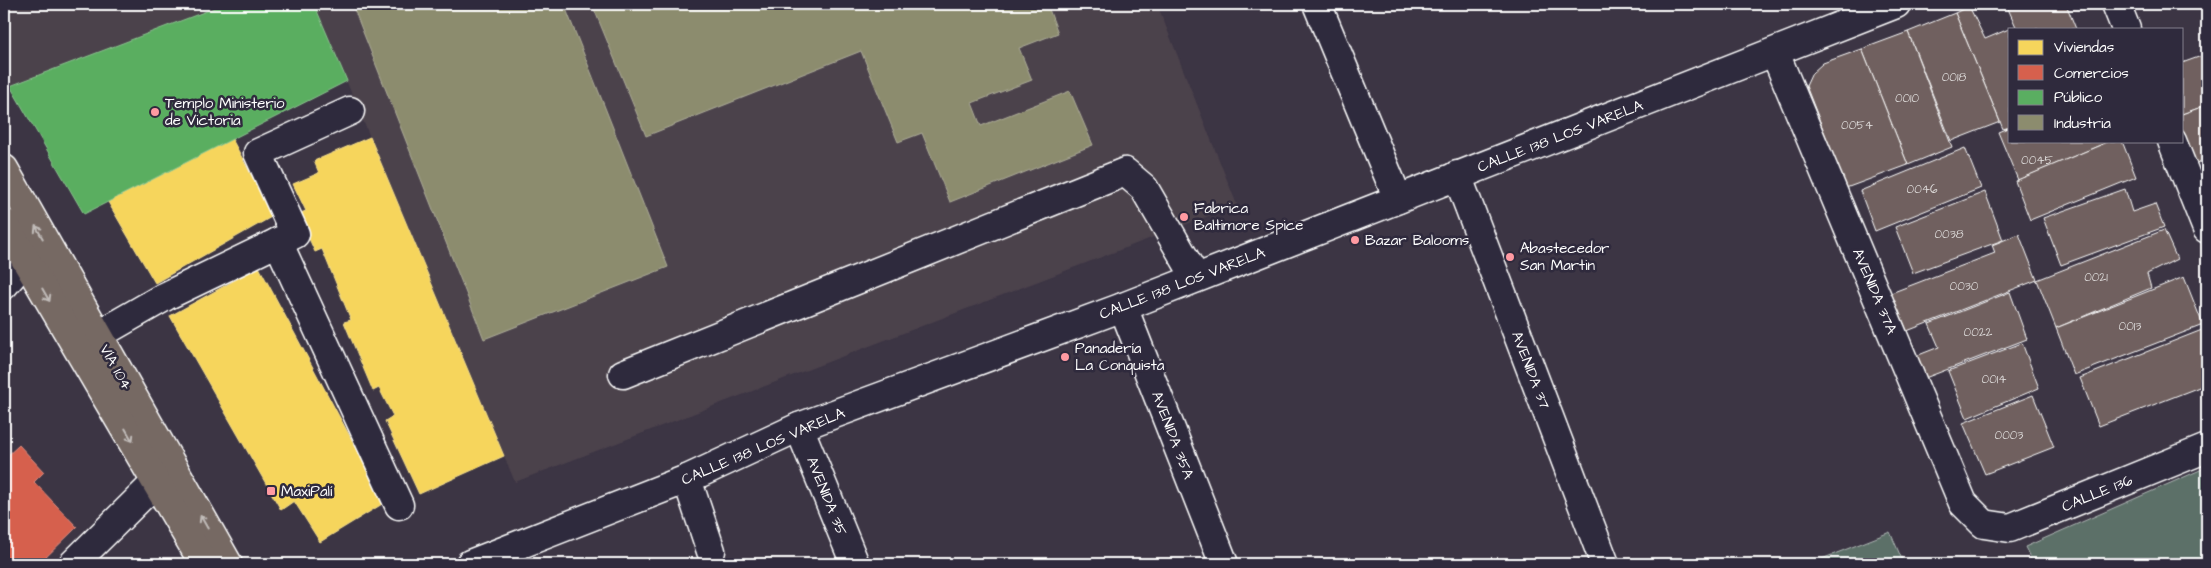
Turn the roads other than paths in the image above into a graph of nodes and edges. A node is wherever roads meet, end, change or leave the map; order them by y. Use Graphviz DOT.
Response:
graph roads {
  1 [pos="1317,4"];
  2 [pos="1896,4"];
  3 [pos="2116,4"];
  4 [pos="2126,28"];
  5 [pos="1775,52"];
  6 [pos="350,111"];
  7 [pos="2172,142"];
  8 [pos="4,169"];
  9 [pos="1457,176"];
  10 [pos="1398,198"];
  11 [pos="4,223"];
  12 [pos="2207,229"];
  13 [pos="278,242"];
  14 [pos="26,260"];
  15 [pos="1196,278"];
  16 [pos="4,285"];
  17 [pos="1123,307"];
  18 [pos="98,335"];
  19 [pos="623,374"];
  20 [pos="799,427"];
  21 [pos="2207,448"];
  22 [pos="687,479"];
  23 [pos="156,482"];
  24 [pos="399,505"];
  25 [pos="1984,524"];
  26 [pos="711,552"];
  27 [pos="73,564"];
  28 [pos="204,564"];
  29 [pos="228,564"];
  30 [pos="470,564"];
  31 [pos="855,564"];
  32 [pos="1224,564"];
  33 [pos="1605,564"];
  1 -- 10 [label="street"];
  2 -- 5 [label="street, CALLE 138 LOS VARELA"];
  3 -- 4 [label="street"];
  5 -- 9 [label="street, CALLE 138 LOS VARELA"];
  5 -- 25 [label="street, AVENIDA 37A"];
  6 -- 13 [label="street"];
  7 -- 12 [label="street"];
  18 -- 8 [label="main road, VÍA 104, one-way"];
  9 -- 10 [label="street, CALLE 138 LOS VARELA"];
  9 -- 33 [label="street, AVENIDA 37"];
  10 -- 15 [label="street, CALLE 138 LOS VARELA"];
  11 -- 14 [label="main road, VÍA 104"];
  13 -- 18 [label="street"];
  13 -- 24 [label="street"];
  14 -- 16 [label="street"];
  14 -- 23 [label="main road, VÍA 104, one-way"];
  15 -- 17 [label="street, CALLE 138 LOS VARELA"];
  15 -- 19 [label="street"];
  17 -- 20 [label="street, CALLE 138 LOS VARELA"];
  17 -- 32 [label="street, AVENIDA 35A"];
  29 -- 18 [label="main road, VÍA 104, one-way"];
  20 -- 22 [label="street, CALLE 138 LOS VARELA"];
  20 -- 31 [label="street, AVENIDA 35"];
  21 -- 25 [label="street, CALLE 136"];
  22 -- 26 [label="street"];
  22 -- 30 [label="street, CALLE 138 LOS VARELA"];
  23 -- 27 [label="street"];
  23 -- 28 [label="main road, VÍA 104"];
}
